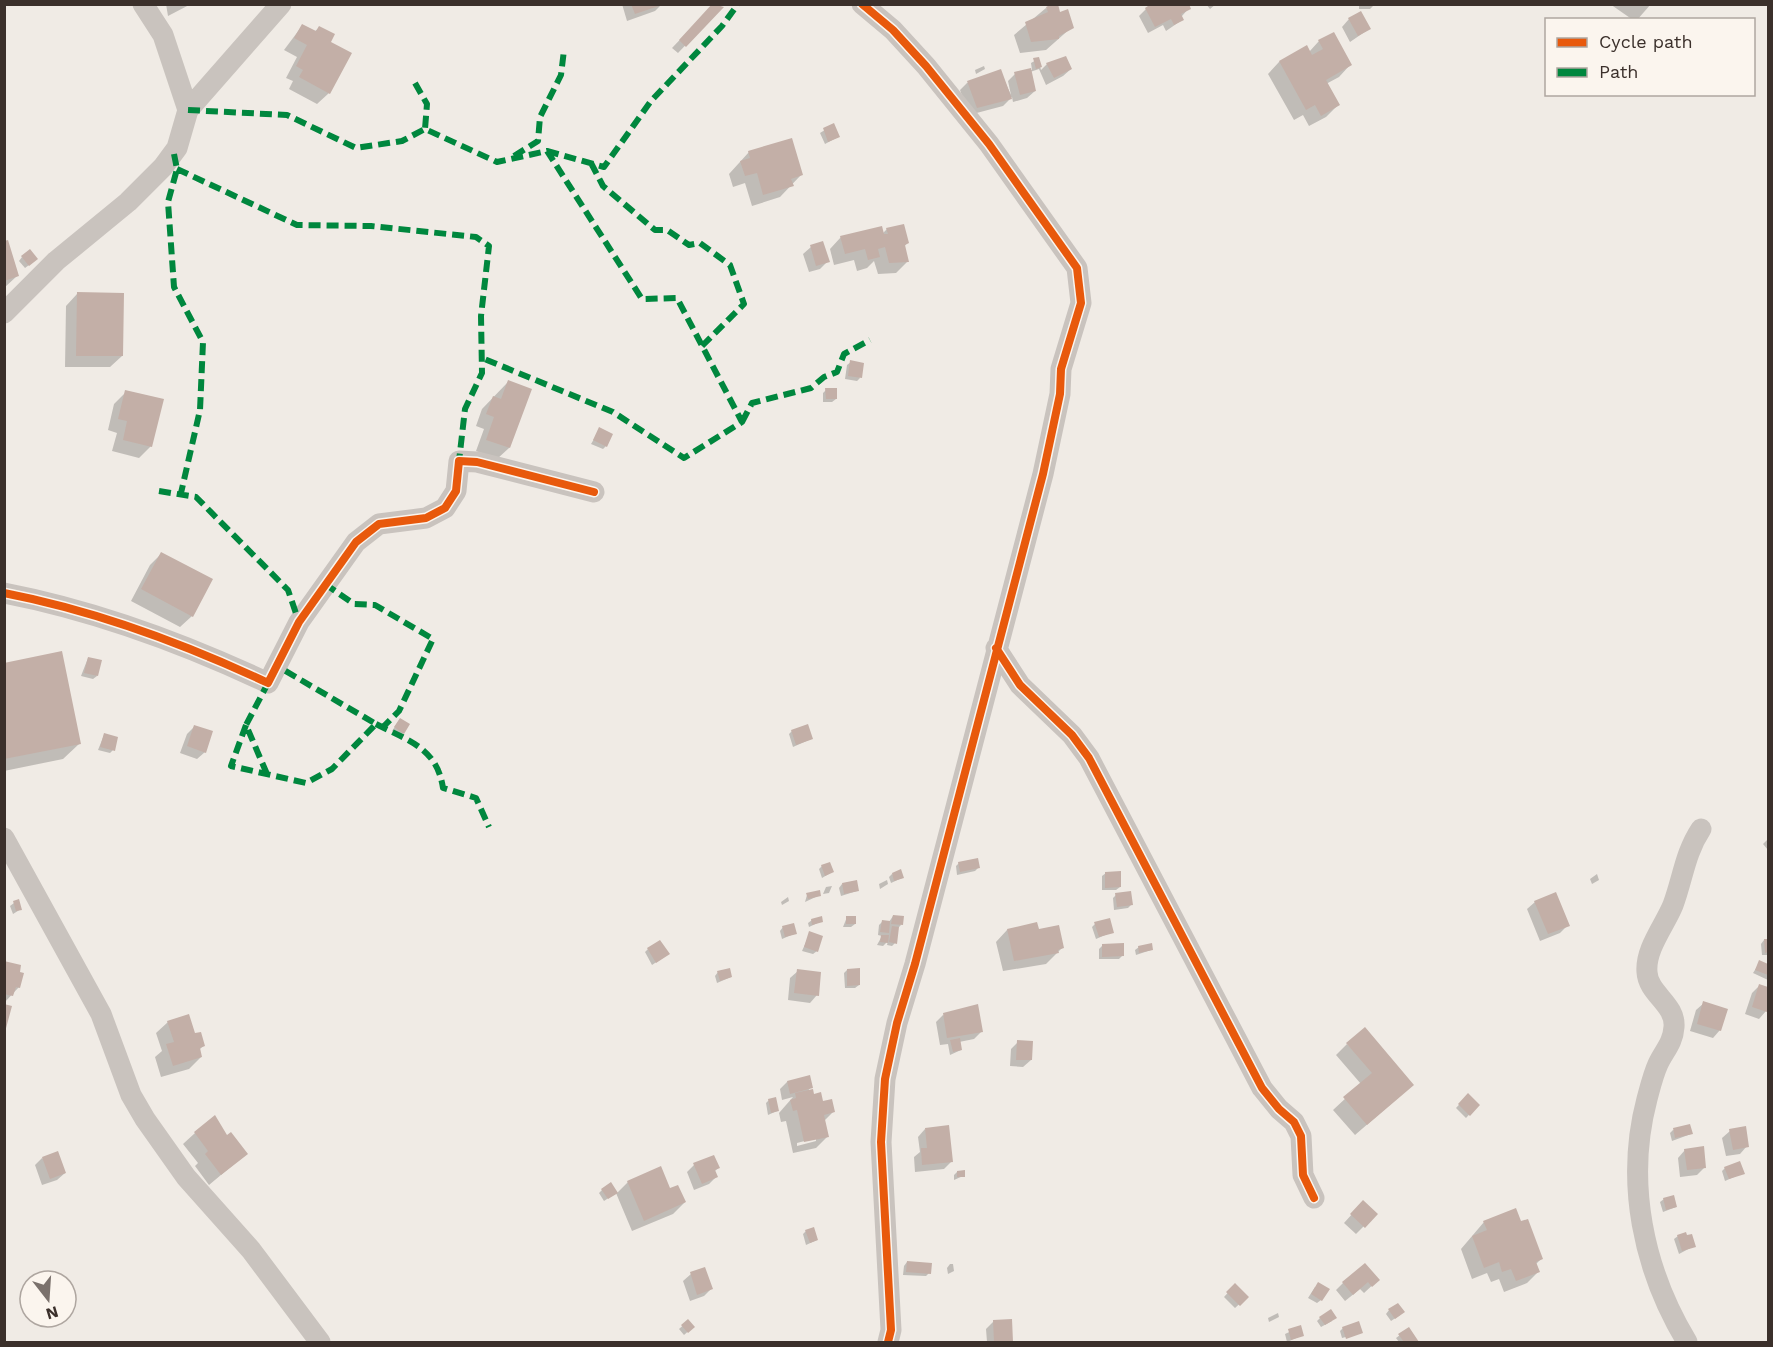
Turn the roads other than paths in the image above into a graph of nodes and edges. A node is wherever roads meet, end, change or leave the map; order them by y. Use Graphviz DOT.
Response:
graph roads {
  1 [pos="143,4"];
  2 [pos="281,4"];
  3 [pos="862,4"];
  4 [pos="188,110"];
  5 [pos="4,313"];
  6 [pos="594,492"];
  7 [pos="4,593"];
  8 [pos="996,648"];
  9 [pos="1701,829"];
  10 [pos="4,838"];
  11 [pos="1314,1198"];
  12 [pos="320,1342"];
  13 [pos="888,1342"];
  14 [pos="1687,1342"];
  1 -- 4 [label="street"];
  2 -- 4 [label="street"];
  3 -- 8 [label="street"];
  4 -- 5 [label="street"];
  6 -- 7 [label="street"];
  8 -- 11 [label="street"];
  8 -- 13 [label="street"];
  9 -- 14 [label="street"];
  10 -- 12 [label="street"];
}
